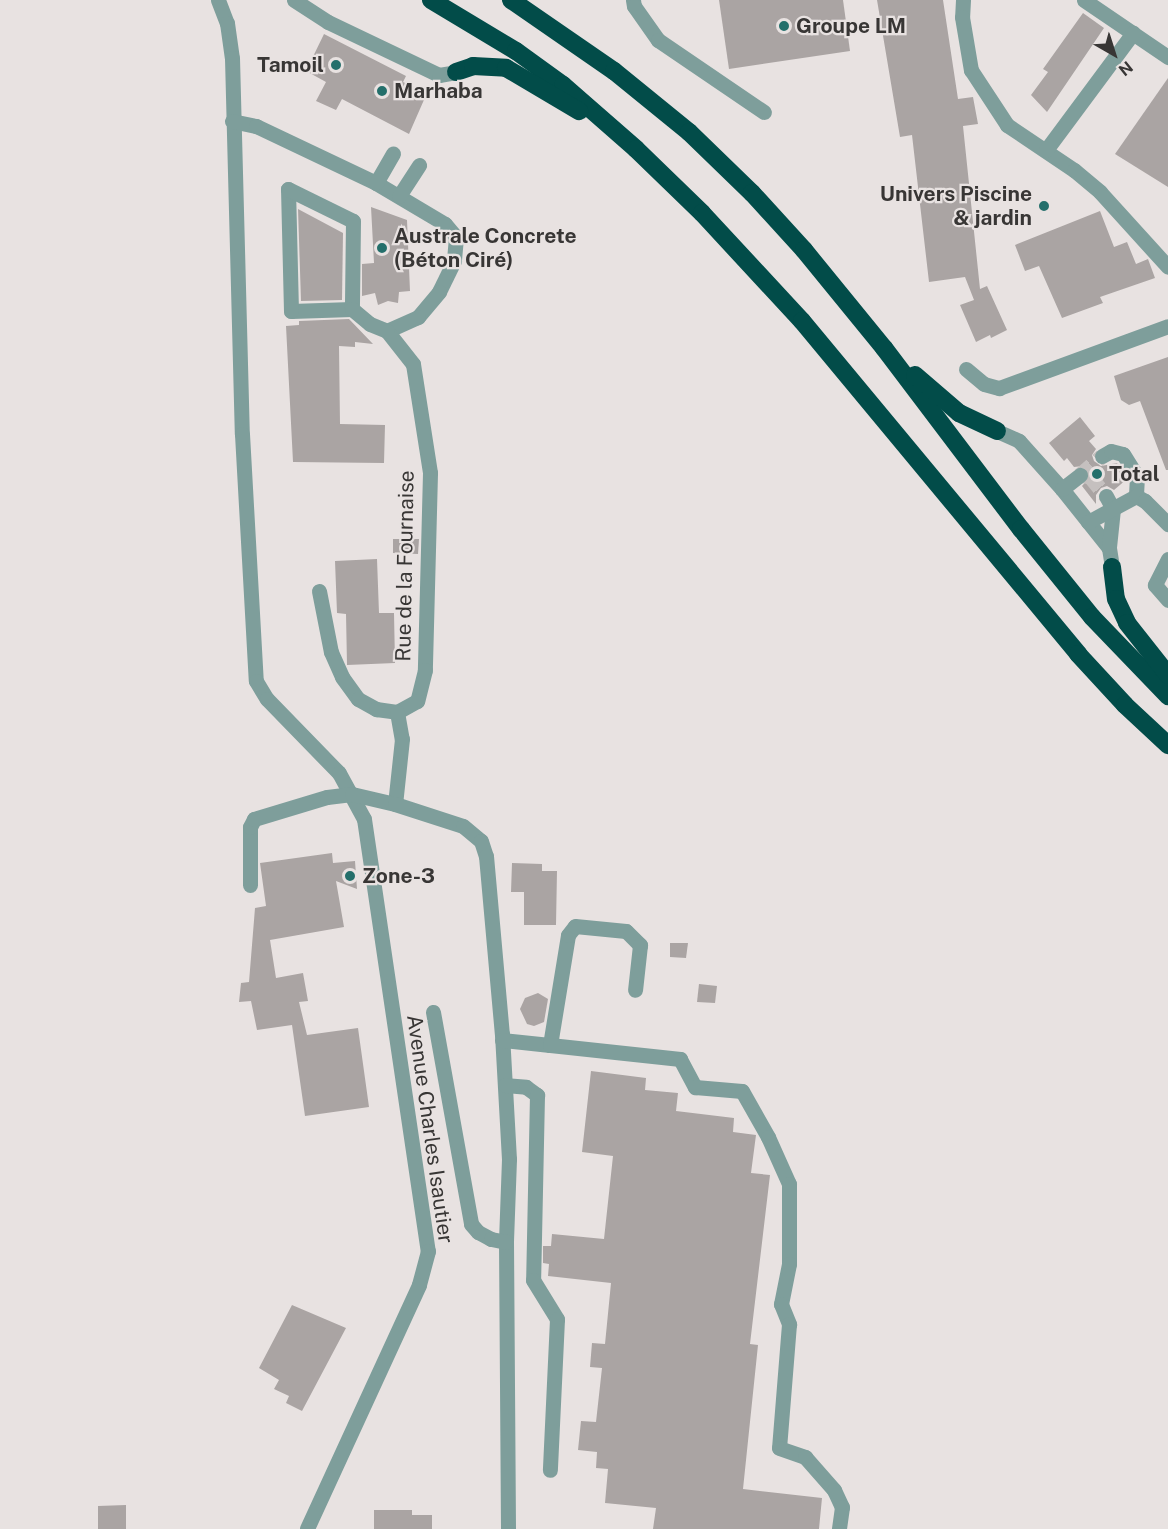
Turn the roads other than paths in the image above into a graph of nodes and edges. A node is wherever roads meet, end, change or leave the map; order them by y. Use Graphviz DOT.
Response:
graph roads {
  1 [pos="218,0"];
  2 [pos="294,0"];
  3 [pos="431,0"];
  4 [pos="510,0"];
  5 [pos="633,0"];
  6 [pos="963,0"];
  7 [pos="1084,0"];
  8 [pos="1133,33"];
  9 [pos="1168,57"];
  10 [pos="456,72"];
  11 [pos="764,112"];
  12 [pos="232,121"];
  13 [pos="636,149"];
  14 [pos="1046,150"];
  15 [pos="393,153"];
  16 [pos="419,165"];
  17 [pos="376,183"];
  18 [pos="399,196"];
  19 [pos="1168,267"];
  20 [pos="352,309"];
  21 [pos="1168,326"];
  22 [pos="387,331"];
  23 [pos="884,348"];
  24 [pos="966,369"];
  25 [pos="997,431"];
  26 [pos="1102,456"];
  27 [pos="1080,475"];
  28 [pos="1062,489"];
  29 [pos="1136,496"];
  30 [pos="1110,503"];
  31 [pos="1088,522"];
  32 [pos="1168,524"];
  33 [pos="1109,548"];
  34 [pos="1168,559"];
  35 [pos="1112,567"];
  36 [pos="319,591"];
  37 [pos="1168,600"];
  38 [pos="1168,675"];
  39 [pos="1168,696"];
  40 [pos="397,712"];
  41 [pos="1168,745"];
  42 [pos="352,794"];
  43 [pos="395,804"];
  44 [pos="250,885"];
  45 [pos="635,990"];
  46 [pos="433,1012"];
  47 [pos="502,1040"];
  48 [pos="550,1044"];
  49 [pos="504,1085"];
  50 [pos="506,1242"];
  51 [pos="550,1470"];
  52 [pos="307,1529"];
  53 [pos="508,1529"];
  54 [pos="839,1529"];
  1 -- 12 [label="street"];
  2 -- 10 [label="street"];
  3 -- 13 [label="highway"];
  4 -- 23 [label="highway"];
  5 -- 11 [label="street"];
  6 -- 14 [label="street"];
  7 -- 8 [label="street"];
  8 -- 9 [label="street"];
  8 -- 14 [label="street"];
  10 -- 13 [label="highway"];
  12 -- 17 [label="street"];
  12 -- 42 [label="street"];
  13 -- 41 [label="highway"];
  14 -- 19 [label="street"];
  15 -- 17 [label="street"];
  16 -- 18 [label="street"];
  17 -- 18 [label="street"];
  18 -- 22 [label="street"];
  20 -- 20 [label="street"];
  20 -- 22 [label="street"];
  21 -- 24 [label="street"];
  22 -- 40 [label="street, Rue de la Fournaise"];
  23 -- 25 [label="highway"];
  23 -- 39 [label="highway"];
  25 -- 28 [label="street"];
  26 -- 29 [label="street"];
  27 -- 28 [label="street"];
  28 -- 31 [label="street"];
  29 -- 30 [label="street"];
  29 -- 32 [label="street"];
  30 -- 31 [label="street"];
  30 -- 33 [label="street"];
  31 -- 33 [label="street"];
  33 -- 35 [label="street"];
  34 -- 37 [label="street"];
  35 -- 38 [label="highway"];
  36 -- 40 [label="street"];
  40 -- 43 [label="street"];
  42 -- 43 [label="street"];
  42 -- 44 [label="street"];
  42 -- 52 [label="street, Avenue Charles Isautier"];
  43 -- 47 [label="street"];
  45 -- 48 [label="street"];
  46 -- 50 [label="street"];
  47 -- 48 [label="street"];
  47 -- 49 [label="street"];
  48 -- 54 [label="street"];
  49 -- 50 [label="street"];
  49 -- 51 [label="street"];
  50 -- 53 [label="street"];
}
